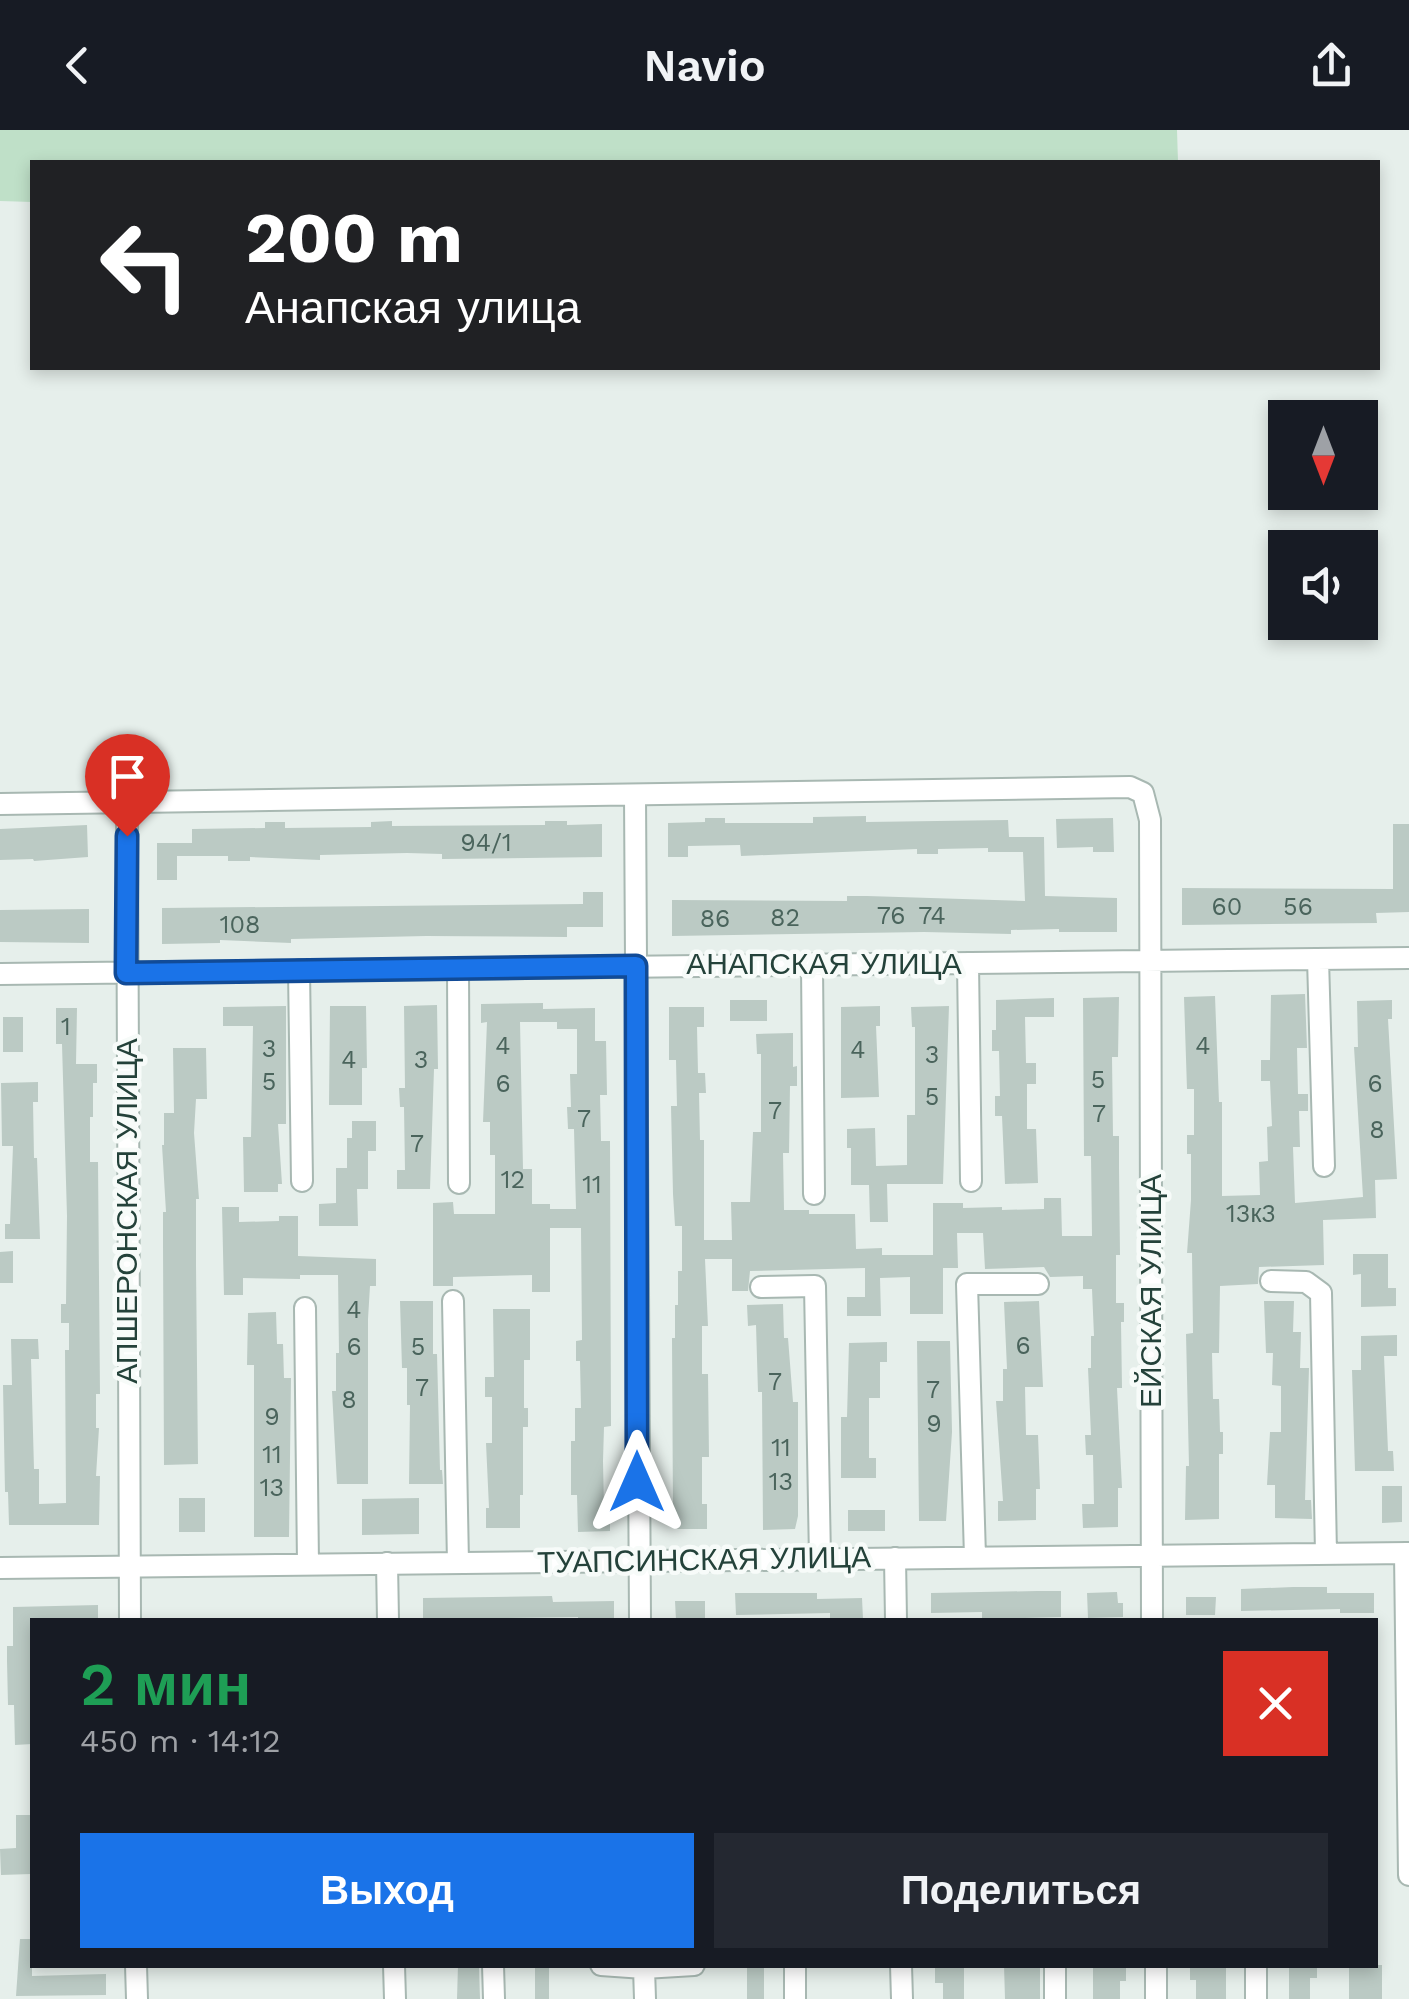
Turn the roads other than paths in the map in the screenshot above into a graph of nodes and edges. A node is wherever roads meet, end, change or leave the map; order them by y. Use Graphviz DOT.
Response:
graph roads {
  1 [pos="635,795"];
  2 [pos="127,802"];
  3 [pos="0,804"];
  4 [pos="1409,958"];
  5 [pos="1318,959"];
  6 [pos="1150,961"];
  7 [pos="968,963"];
  8 [pos="812,964"];
  9 [pos="636,966"];
  10 [pos="458,968"];
  11 [pos="299,970"];
  12 [pos="126,973"];
  13 [pos="0,974"];
  14 [pos="1324,1166"];
  15 [pos="302,1181"];
  16 [pos="971,1181"];
  17 [pos="459,1183"];
  18 [pos="814,1194"];
  19 [pos="1272,1280"];
  20 [pos="1038,1284"];
  21 [pos="761,1287"];
  22 [pos="454,1301"];
  23 [pos="305,1308"];
  24 [pos="1407,1553"];
  25 [pos="1326,1554"];
  26 [pos="1151,1556"];
  27 [pos="895,1558"];
  28 [pos="975,1558"];
  29 [pos="820,1559"];
  30 [pos="638,1561"];
  31 [pos="458,1563"];
  32 [pos="308,1564"];
  33 [pos="387,1564"];
  34 [pos="129,1567"];
  35 [pos="0,1568"];
  36 [pos="130,1618"];
  37 [pos="388,1618"];
  38 [pos="640,1618"];
  39 [pos="896,1618"];
  40 [pos="1152,1618"];
  41 [pos="1409,1875"];
  42 [pos="136,1968"];
  43 [pos="394,1968"];
  44 [pos="493,1968"];
  45 [pos="644,1968"];
  46 [pos="795,1968"];
  47 [pos="901,1968"];
  48 [pos="1055,1968"];
  49 [pos="1156,1968"];
  50 [pos="1256,1968"];
  51 [pos="137,1999"];
  52 [pos="394,1999"];
  53 [pos="494,1999"];
  54 [pos="645,1999"];
  55 [pos="795,1999"];
  56 [pos="902,1999"];
  57 [pos="1055,1999"];
  58 [pos="1156,1999"];
  59 [pos="1256,1999"];
  1 -- 2 [label="street"];
  1 -- 6 [label="street, ЕЙСКАЯ УЛИЦА"];
  1 -- 9 [label="street"];
  2 -- 3 [label="street"];
  2 -- 12 [label="street, АПШЕРОНСКАЯ УЛИЦА"];
  4 -- 5 [label="street, АНАПСКАЯ УЛИЦА"];
  5 -- 6 [label="street, АНАПСКАЯ УЛИЦА"];
  5 -- 14 [label="street"];
  6 -- 7 [label="street, АНАПСКАЯ УЛИЦА"];
  6 -- 26 [label="street, ЕЙСКАЯ УЛИЦА"];
  7 -- 8 [label="street, АНАПСКАЯ УЛИЦА"];
  7 -- 16 [label="street"];
  8 -- 9 [label="street, АНАПСКАЯ УЛИЦА"];
  8 -- 18 [label="street"];
  9 -- 10 [label="street, АНАПСКАЯ УЛИЦА"];
  9 -- 30 [label="street"];
  10 -- 11 [label="street, АНАПСКАЯ УЛИЦА"];
  10 -- 17 [label="street"];
  11 -- 12 [label="street, АНАПСКАЯ УЛИЦА"];
  11 -- 15 [label="street"];
  12 -- 13 [label="street, АНАПСКАЯ УЛИЦА"];
  12 -- 34 [label="street, АПШЕРОНСКАЯ УЛИЦА"];
  19 -- 25 [label="street"];
  20 -- 28 [label="street"];
  21 -- 29 [label="street"];
  22 -- 31 [label="street"];
  23 -- 32 [label="street"];
  24 -- 25 [label="street, ТУАПСИНСКАЯ УЛИЦА"];
  24 -- 41 [label="street"];
  25 -- 26 [label="street, ТУАПСИНСКАЯ УЛИЦА"];
  26 -- 28 [label="street, ТУАПСИНСКАЯ УЛИЦА"];
  26 -- 40 [label="street, ЕЙСКАЯ УЛИЦА"];
  27 -- 28 [label="street, ТУАПСИНСКАЯ УЛИЦА"];
  27 -- 29 [label="street, ТУАПСИНСКАЯ УЛИЦА"];
  27 -- 39 [label="street"];
  29 -- 30 [label="street, ТУАПСИНСКАЯ УЛИЦА"];
  30 -- 31 [label="street, ТУАПСИНСКАЯ УЛИЦА"];
  30 -- 38 [label="street"];
  31 -- 33 [label="street, ТУАПСИНСКАЯ УЛИЦА"];
  32 -- 33 [label="street, ТУАПСИНСКАЯ УЛИЦА"];
  32 -- 34 [label="street, ТУАПСИНСКАЯ УЛИЦА"];
  33 -- 37 [label="street"];
  34 -- 35 [label="street, ТУАПСИНСКАЯ УЛИЦА"];
  34 -- 36 [label="street, АПШЕРОНСКАЯ УЛИЦА"];
  42 -- 51 [label="street"];
  43 -- 52 [label="street"];
  44 -- 53 [label="street"];
  45 -- 54 [label="street"];
  46 -- 55 [label="street"];
  47 -- 56 [label="street"];
  48 -- 57 [label="street"];
  49 -- 58 [label="street"];
  50 -- 59 [label="street"];
}
